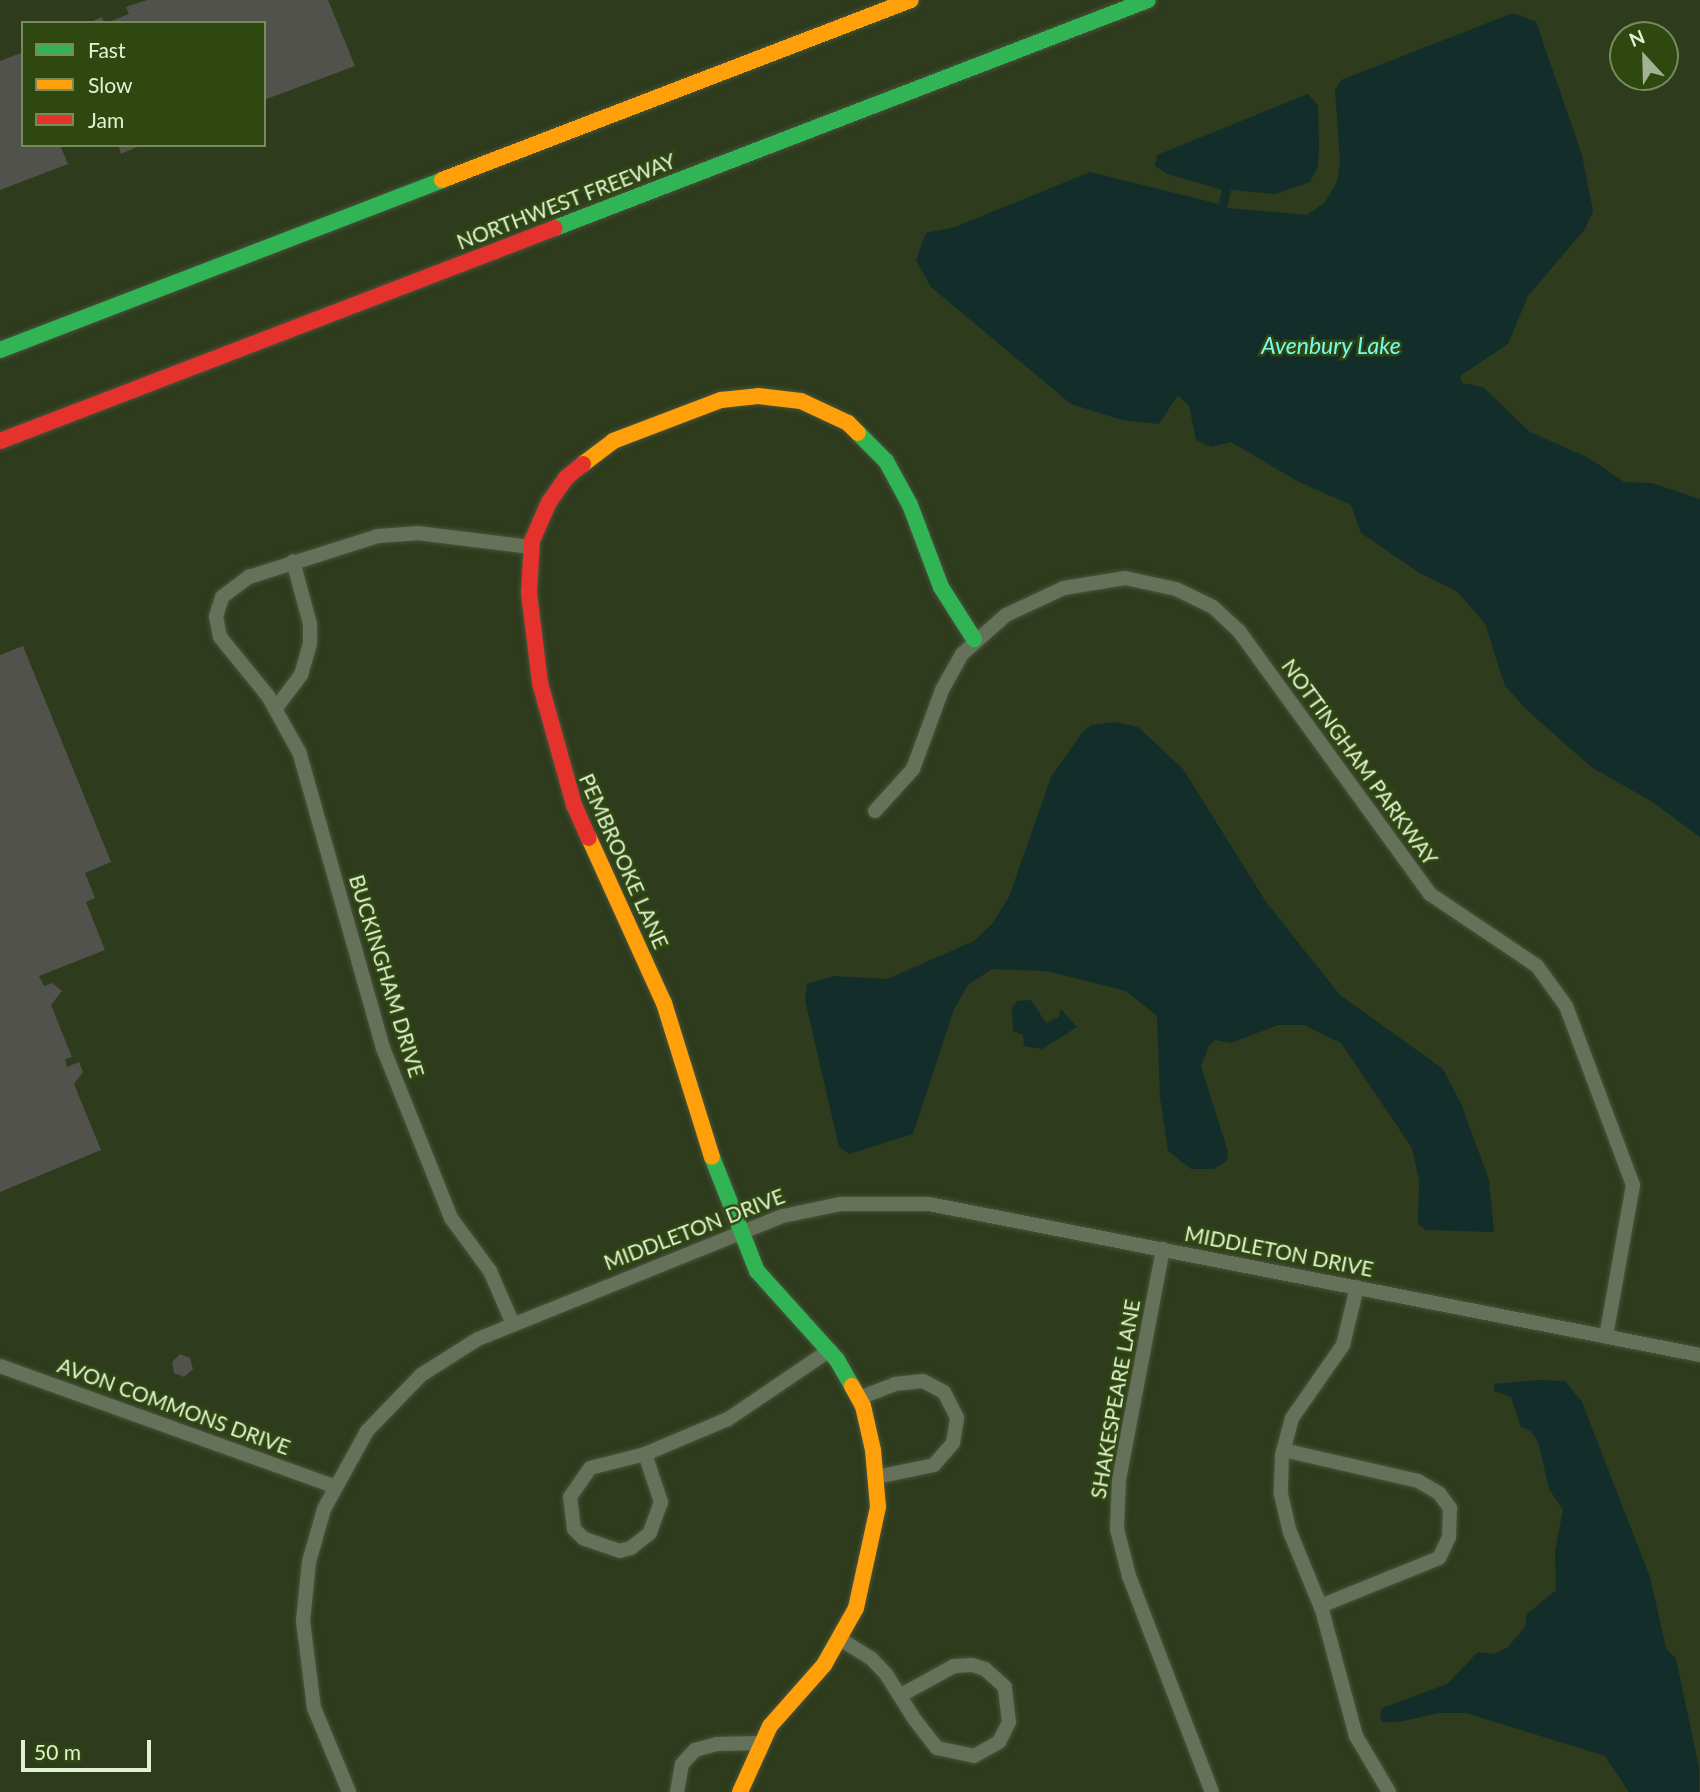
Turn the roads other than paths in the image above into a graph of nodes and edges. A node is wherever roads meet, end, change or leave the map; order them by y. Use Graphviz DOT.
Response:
graph roads {
  1 [pos="911,0"];
  2 [pos="1148,0"];
  3 [pos="0,350"];
  4 [pos="0,441"];
  5 [pos="531,547"];
  6 [pos="293,561"];
  7 [pos="974,639"];
  8 [pos="276,708"];
  9 [pos="875,811"];
  10 [pos="741,1231"];
  11 [pos="1163,1249"];
  12 [pos="1357,1287"];
  13 [pos="513,1324"];
  14 [pos="1606,1337"];
  15 [pos="830,1350"];
  16 [pos="1700,1355"];
  17 [pos="0,1366"];
  18 [pos="859,1398"];
  19 [pos="1283,1450"];
  20 [pos="645,1454"];
  21 [pos="877,1476"];
  22 [pos="333,1486"];
  23 [pos="1320,1606"];
  24 [pos="840,1639"];
  25 [pos="901,1695"];
  26 [pos="760,1743"];
  27 [pos="349,1792"];
  28 [pos="677,1792"];
  29 [pos="740,1792"];
  30 [pos="1212,1792"];
  31 [pos="1389,1792"];
  1 -- 3 [label="main road"];
  2 -- 4 [label="main road, NORTHWEST FREEWAY"];
  5 -- 6 [label="street, BUCKINGHAM DRIVE"];
  5 -- 7 [label="main road, PEMBROOKE LANE"];
  5 -- 10 [label="main road, PEMBROOKE LANE"];
  6 -- 8 [label="street"];
  6 -- 8 [label="street, BUCKINGHAM DRIVE"];
  7 -- 9 [label="street, NOTTINGHAM PARKWAY"];
  7 -- 14 [label="street, NOTTINGHAM PARKWAY"];
  8 -- 13 [label="street, BUCKINGHAM DRIVE"];
  10 -- 11 [label="street, MIDDLETON DRIVE"];
  10 -- 13 [label="street, MIDDLETON DRIVE"];
  10 -- 15 [label="main road, PEMBROOKE LANE"];
  11 -- 12 [label="street, MIDDLETON DRIVE"];
  11 -- 30 [label="street, SHAKESPEARE LANE"];
  12 -- 14 [label="street, MIDDLETON DRIVE"];
  12 -- 19 [label="street"];
  13 -- 22 [label="street, MIDDLETON DRIVE"];
  14 -- 16 [label="street, MIDDLETON DRIVE"];
  15 -- 18 [label="main road, PEMBROOKE LANE"];
  15 -- 20 [label="street"];
  17 -- 22 [label="street, AVON COMMONS DRIVE"];
  18 -- 21 [label="main road"];
  18 -- 21 [label="street"];
  19 -- 23 [label="street"];
  19 -- 23 [label="street"];
  20 -- 20 [label="street"];
  21 -- 24 [label="main road"];
  22 -- 27 [label="street, MIDDLETON DRIVE"];
  23 -- 31 [label="street"];
  24 -- 25 [label="street"];
  24 -- 26 [label="main road"];
  25 -- 25 [label="street"];
  26 -- 28 [label="street"];
  26 -- 29 [label="main road"];
}
